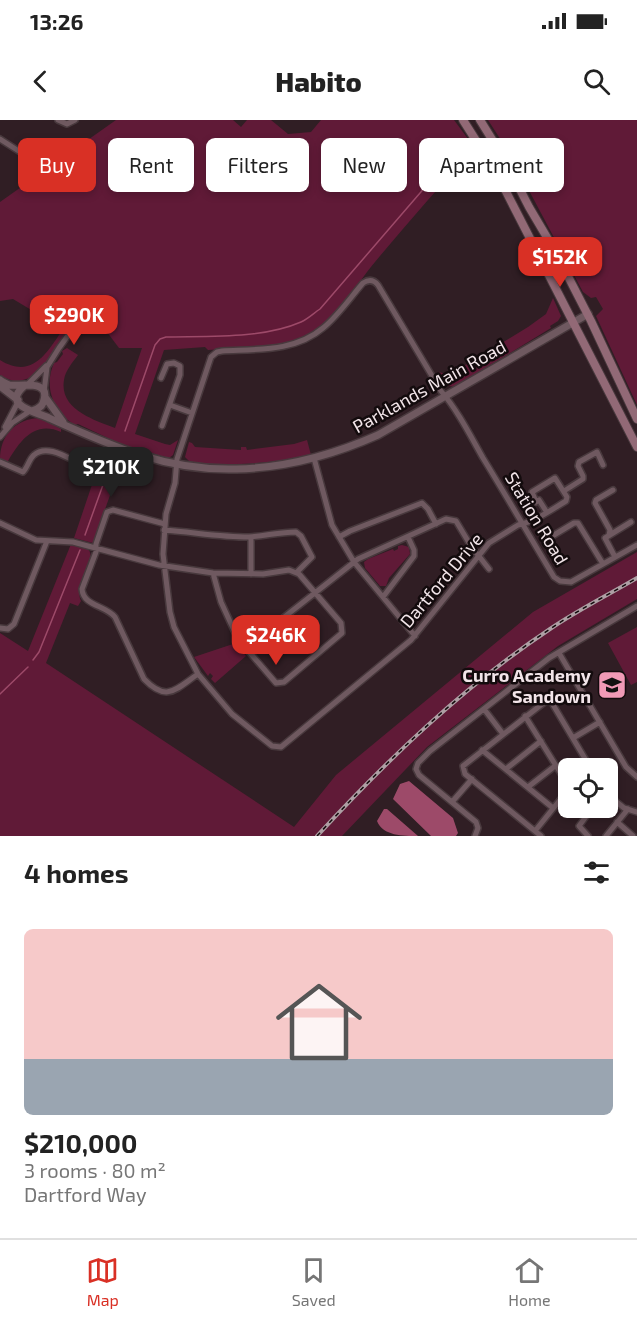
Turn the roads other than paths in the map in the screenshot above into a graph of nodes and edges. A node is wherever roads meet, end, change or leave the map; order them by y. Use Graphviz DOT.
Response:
graph roads {
  1 [pos="58,120"];
  2 [pos="75,120"];
  3 [pos="463,120"];
  4 [pos="480,120"];
  5 [pos="0,139"];
  6 [pos="18,151"];
  7 [pos="588,314"];
  8 [pos="573,321"];
  9 [pos="77,323"];
  10 [pos="408,335"];
  11 [pos="54,356"];
  12 [pos="161,378"];
  13 [pos="0,380"];
  14 [pos="26,385"];
  15 [pos="0,386"];
  16 [pos="44,395"];
  17 [pos="445,396"];
  18 [pos="18,401"];
  19 [pos="170,405"];
  20 [pos="31,411"];
  21 [pos="192,413"];
  22 [pos="637,419"];
  23 [pos="162,426"];
  24 [pos="83,434"];
  25 [pos="0,437"];
  26 [pos="637,447"];
  27 [pos="314,458"];
  28 [pos="0,462"];
  29 [pos="81,464"];
  30 [pos="177,464"];
  31 [pos="603,465"];
  32 [pos="613,490"];
  33 [pos="564,491"];
  34 [pos="546,512"];
  35 [pos="631,522"];
  36 [pos="0,523"];
  37 [pos="436,524"];
  38 [pos="523,524"];
  39 [pos="165,527"];
  40 [pos="554,535"];
  41 [pos="609,535"];
  42 [pos="251,537"];
  43 [pos="339,537"];
  44 [pos="408,537"];
  45 [pos="47,541"];
  46 [pos="637,545"];
  47 [pos="96,548"];
  48 [pos="478,555"];
  49 [pos="615,557"];
  50 [pos="354,562"];
  51 [pos="603,564"];
  52 [pos="165,566"];
  53 [pos="489,569"];
  54 [pos="297,572"];
  55 [pos="213,573"];
  56 [pos="251,574"];
  57 [pos="314,592"];
  58 [pos="383,597"];
  59 [pos="637,606"];
  60 [pos="0,628"];
  61 [pos="415,636"];
  62 [pos="245,648"];
  63 [pos="559,653"];
  64 [pos="198,674"];
  65 [pos="484,709"];
  66 [pos="525,716"];
  67 [pos="600,722"];
  68 [pos="503,734"];
  69 [pos="573,738"];
  70 [pos="541,741"];
  71 [pos="482,750"];
  72 [pos="585,758"];
  73 [pos="555,766"];
  74 [pos="506,769"];
  75 [pos="558,771"];
  76 [pos="637,777"];
  77 [pos="472,779"];
  78 [pos="528,787"];
  79 [pos="452,802"];
  80 [pos="558,802"];
  81 [pos="618,802"];
  82 [pos="554,808"];
  83 [pos="628,809"];
  84 [pos="637,812"];
  85 [pos="585,818"];
  86 [pos="617,822"];
  87 [pos="535,831"];
  88 [pos="475,836"];
  89 [pos="541,836"];
  90 [pos="588,836"];
  91 [pos="606,836"];
  92 [pos="633,836"];
  1 -- 2 [label="street"];
  3 -- 8 [label="main road"];
  4 -- 7 [label="main road"];
  5 -- 6 [label="street"];
  7 -- 8 [label="street, Parklands Main Road"];
  7 -- 22 [label="main road"];
  8 -- 17 [label="street, Parklands Main Road"];
  8 -- 26 [label="main road"];
  9 -- 11 [label="street"];
  10 -- 17 [label="street, Station Road"];
  10 -- 21 [label="street, Dartford Drive"];
  11 -- 14 [label="street"];
  11 -- 16 [label="street"];
  12 -- 19 [label="street"];
  13 -- 14 [label="street"];
  14 -- 16 [label="street"];
  14 -- 18 [label="street"];
  15 -- 18 [label="street"];
  16 -- 20 [label="street"];
  16 -- 24 [label="street, Parklands Main Road"];
  17 -- 27 [label="street, Parklands Main Road"];
  17 -- 38 [label="street, Station Road"];
  18 -- 20 [label="street"];
  18 -- 25 [label="street"];
  19 -- 21 [label="street"];
  19 -- 23 [label="street"];
  20 -- 24 [label="street, Parklands Main Road"];
  20 -- 25 [label="street"];
  21 -- 30 [label="street, Dartford Drive"];
  24 -- 30 [label="street, Parklands Main Road"];
  27 -- 30 [label="street, Parklands Main Road"];
  27 -- 43 [label="street"];
  28 -- 29 [label="street"];
  30 -- 39 [label="street, Dartford Drive"];
  31 -- 33 [label="street"];
  32 -- 41 [label="street"];
  33 -- 34 [label="street, Dartford Drive"];
  33 -- 34 [label="street"];
  34 -- 38 [label="street, Dartford Drive"];
  35 -- 41 [label="street"];
  36 -- 45 [label="street"];
  37 -- 43 [label="street"];
  37 -- 44 [label="street"];
  37 -- 48 [label="street"];
  38 -- 48 [label="street, Dartford Drive"];
  38 -- 51 [label="street, Station Road"];
  39 -- 42 [label="street"];
  39 -- 47 [label="street"];
  39 -- 52 [label="street, Dartford Drive"];
  40 -- 51 [label="street"];
  41 -- 49 [label="street"];
  42 -- 54 [label="street"];
  42 -- 56 [label="street"];
  43 -- 50 [label="street"];
  44 -- 50 [label="street"];
  44 -- 58 [label="street"];
  45 -- 47 [label="street"];
  45 -- 60 [label="street"];
  46 -- 49 [label="street, Station Road"];
  47 -- 52 [label="street"];
  47 -- 64 [label="street"];
  48 -- 53 [label="street"];
  48 -- 61 [label="street, Dartford Drive"];
  49 -- 51 [label="street, Station Road"];
  50 -- 57 [label="street"];
  50 -- 58 [label="street"];
  52 -- 55 [label="street"];
  52 -- 64 [label="street, Dartford Drive"];
  54 -- 56 [label="street"];
  54 -- 57 [label="street"];
  55 -- 56 [label="street"];
  55 -- 62 [label="street"];
  57 -- 62 [label="street"];
  57 -- 62 [label="street"];
  58 -- 61 [label="street"];
  59 -- 63 [label="street"];
  61 -- 64 [label="street, Dartford Drive"];
  63 -- 65 [label="street"];
  63 -- 67 [label="street"];
  65 -- 68 [label="street"];
  65 -- 79 [label="street"];
  66 -- 68 [label="street"];
  66 -- 69 [label="street"];
  66 -- 70 [label="street"];
  67 -- 69 [label="street"];
  67 -- 76 [label="street"];
  68 -- 71 [label="street"];
  69 -- 72 [label="street"];
  70 -- 73 [label="street"];
  70 -- 74 [label="street"];
  71 -- 74 [label="street"];
  71 -- 77 [label="street"];
  73 -- 75 [label="street"];
  73 -- 78 [label="street"];
  74 -- 78 [label="street"];
  77 -- 79 [label="street"];
  77 -- 87 [label="street"];
  78 -- 82 [label="street"];
  79 -- 88 [label="street"];
  80 -- 82 [label="street"];
  81 -- 83 [label="street"];
  82 -- 87 [label="street"];
  83 -- 84 [label="street"];
  83 -- 86 [label="street"];
  85 -- 90 [label="street"];
  86 -- 91 [label="street"];
  86 -- 92 [label="street"];
  87 -- 89 [label="street"];
}
